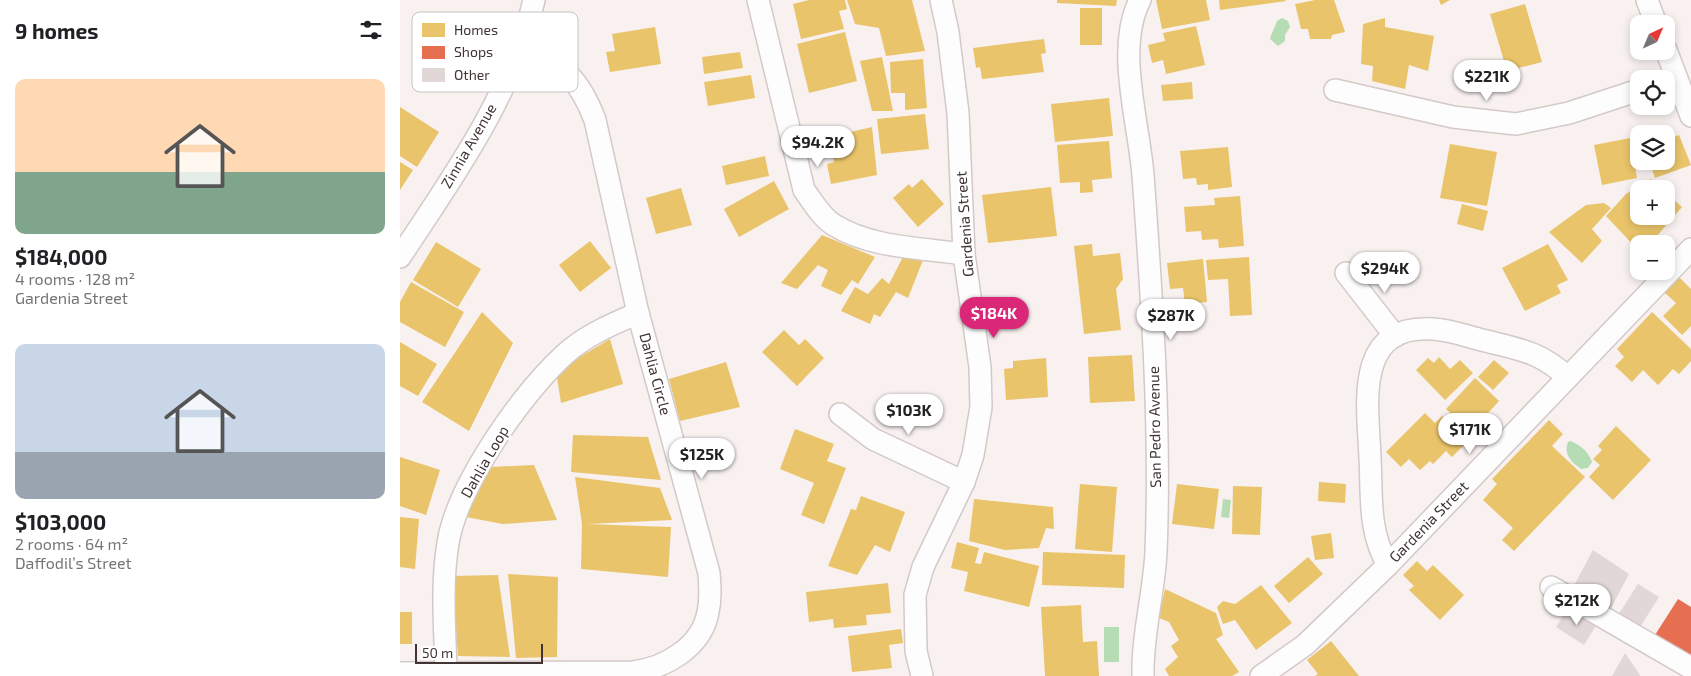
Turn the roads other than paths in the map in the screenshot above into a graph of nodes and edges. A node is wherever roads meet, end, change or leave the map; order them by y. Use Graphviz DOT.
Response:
graph roads {
  1 [pos="758,0"];
  2 [pos="941,0"];
  3 [pos="1140,0"];
  4 [pos="1647,0"];
  5 [pos="1653,15"];
  6 [pos="578,85"];
  7 [pos="1675,85"];
  8 [pos="1336,90"];
  9 [pos="499,92"];
  10 [pos="1630,93"];
  11 [pos="1691,116"];
  12 [pos="1691,249"];
  13 [pos="964,254"];
  14 [pos="400,257"];
  15 [pos="1346,273"];
  16 [pos="638,313"];
  17 [pos="1395,336"];
  18 [pos="1567,377"];
  19 [pos="840,414"];
  20 [pos="964,482"];
  21 [pos="1388,564"];
  22 [pos="1551,587"];
  23 [pos="1691,668"];
  24 [pos="446,672"];
  25 [pos="400,673"];
  26 [pos="922,676"];
  27 [pos="1143,676"];
  28 [pos="1261,676"];
  1 -- 13 [label="street"];
  2 -- 13 [label="street, Gardenia Street"];
  3 -- 27 [label="street, San Pedro Avenue"];
  4 -- 5 [label="street"];
  6 -- 16 [label="street, Dahlia Circle"];
  7 -- 11 [label="street"];
  8 -- 10 [label="street"];
  9 -- 14 [label="street, Zinnia Avenue"];
  12 -- 18 [label="street, Gardenia Street"];
  13 -- 20 [label="street, Gardenia Street"];
  15 -- 17 [label="street"];
  16 -- 24 [label="street, Dahlia Loop"];
  16 -- 24 [label="street, Dahlia Circle"];
  17 -- 18 [label="street"];
  17 -- 21 [label="street"];
  18 -- 21 [label="street, Gardenia Street"];
  19 -- 20 [label="street"];
  20 -- 26 [label="street, Gardenia Street"];
  21 -- 28 [label="street, Gardenia Street"];
  22 -- 23 [label="street"];
  24 -- 25 [label="street, Dahlia Circle"];
}
